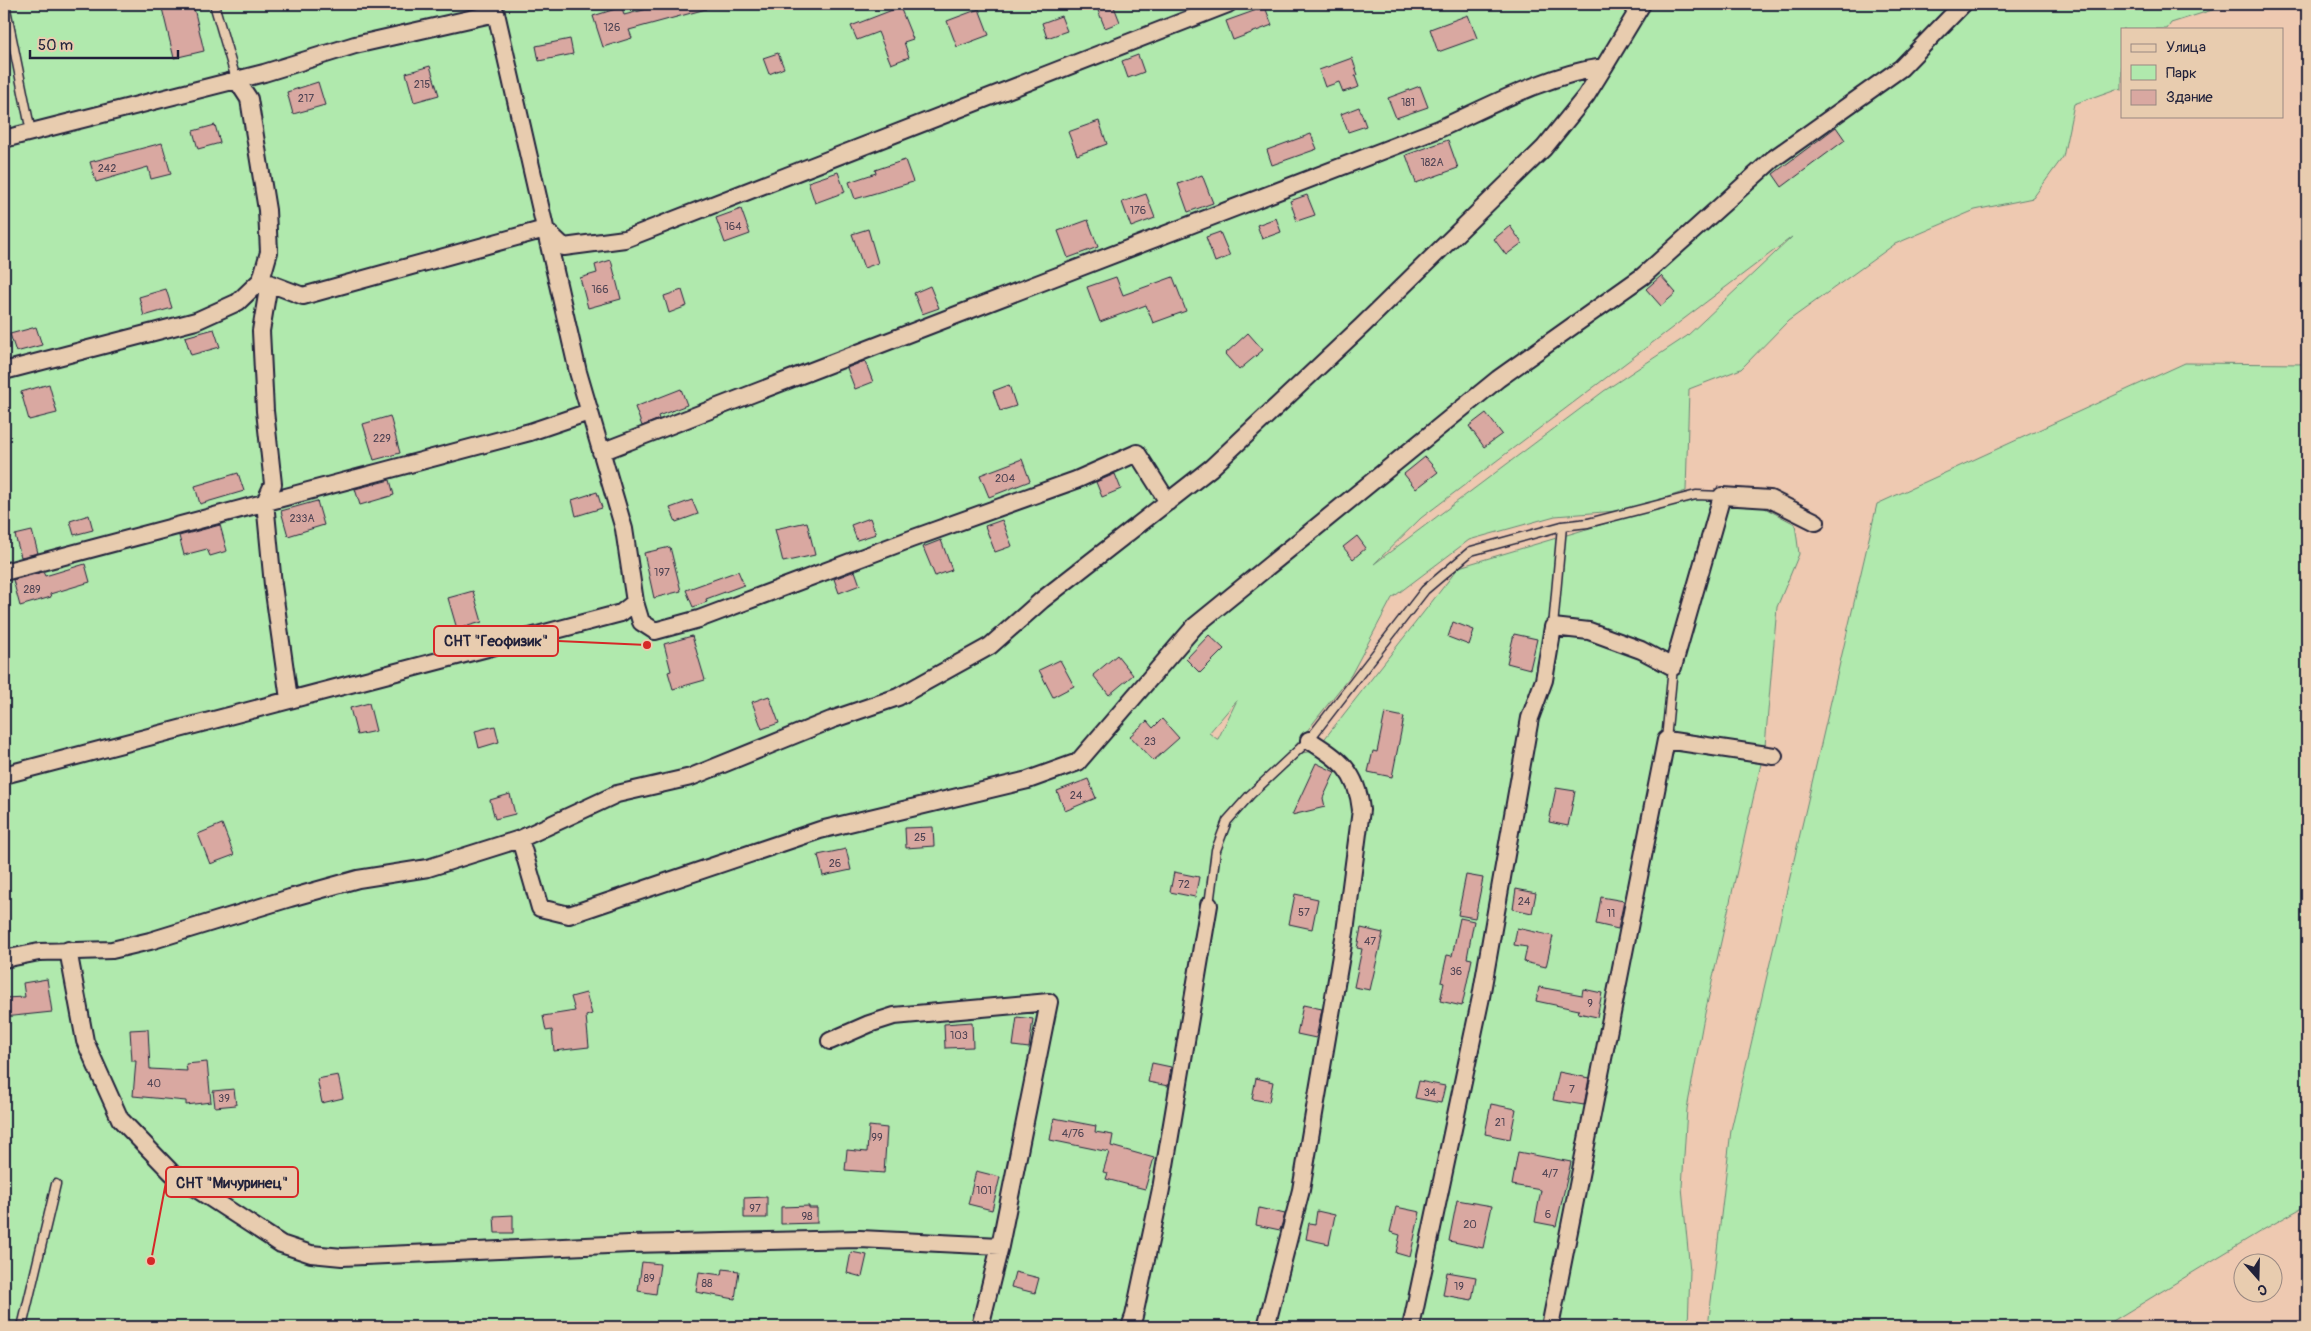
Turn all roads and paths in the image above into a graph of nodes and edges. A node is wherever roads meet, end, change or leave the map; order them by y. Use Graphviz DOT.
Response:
graph roads {
  1 [pos="5,4"];
  2 [pos="214,4"];
  3 [pos="1228,4"];
  4 [pos="1642,4"];
  5 [pos="1963,4"];
  6 [pos="1604,67"];
  7 [pos="236,79"];
  8 [pos="31,132"];
  9 [pos="4,139"];
  10 [pos="545,229"];
  11 [pos="265,281"];
  12 [pos="4,371"];
  13 [pos="589,412"];
  14 [pos="601,452"];
  15 [pos="1722,496"];
  16 [pos="265,502"];
  17 [pos="1168,502"];
  18 [pos="1816,522"];
  19 [pos="1562,526"];
  20 [pos="4,572"];
  21 [pos="635,602"];
  22 [pos="1553,626"];
  23 [pos="1673,667"];
  24 [pos="289,699"];
  25 [pos="1309,740"];
  26 [pos="1666,740"];
  27 [pos="1774,756"];
  28 [pos="4,775"];
  29 [pos="520,839"];
  30 [pos="1209,905"];
  31 [pos="68,950"];
  32 [pos="4,959"];
  33 [pos="830,1042"];
  34 [pos="56,1184"];
  35 [pos="1000,1246"];
  36 [pos="22,1327"];
  37 [pos="980,1327"];
  38 [pos="1130,1327"];
  39 [pos="1266,1327"];
  40 [pos="1411,1327"];
  41 [pos="1550,1327"];
  1 -- 8 [label="lane"];
  2 -- 7 [label="lane"];
  3 -- 10 [label="street"];
  4 -- 6 [label="street"];
  5 -- 29 [label="street"];
  6 -- 14 [label="street"];
  6 -- 17 [label="street"];
  7 -- 8 [label="street"];
  7 -- 10 [label="street"];
  7 -- 11 [label="street"];
  8 -- 9 [label="street"];
  10 -- 11 [label="street"];
  10 -- 13 [label="street"];
  11 -- 12 [label="street"];
  11 -- 16 [label="street"];
  13 -- 14 [label="street"];
  13 -- 16 [label="street"];
  14 -- 21 [label="street"];
  15 -- 18 [label="street"];
  15 -- 19 [label="lane"];
  15 -- 23 [label="street"];
  16 -- 20 [label="street"];
  16 -- 24 [label="street"];
  17 -- 21 [label="street"];
  17 -- 29 [label="street"];
  19 -- 22 [label="lane"];
  19 -- 25 [label="lane"];
  21 -- 24 [label="street"];
  22 -- 23 [label="street"];
  22 -- 40 [label="street"];
  23 -- 26 [label="lane"];
  24 -- 28 [label="street"];
  25 -- 30 [label="lane"];
  25 -- 39 [label="street"];
  26 -- 27 [label="street"];
  26 -- 41 [label="street"];
  29 -- 31 [label="street"];
  30 -- 38 [label="street"];
  31 -- 32 [label="street"];
  31 -- 35 [label="street"];
  33 -- 35 [label="street"];
  34 -- 36 [label="lane"];
  35 -- 37 [label="street"];
}
